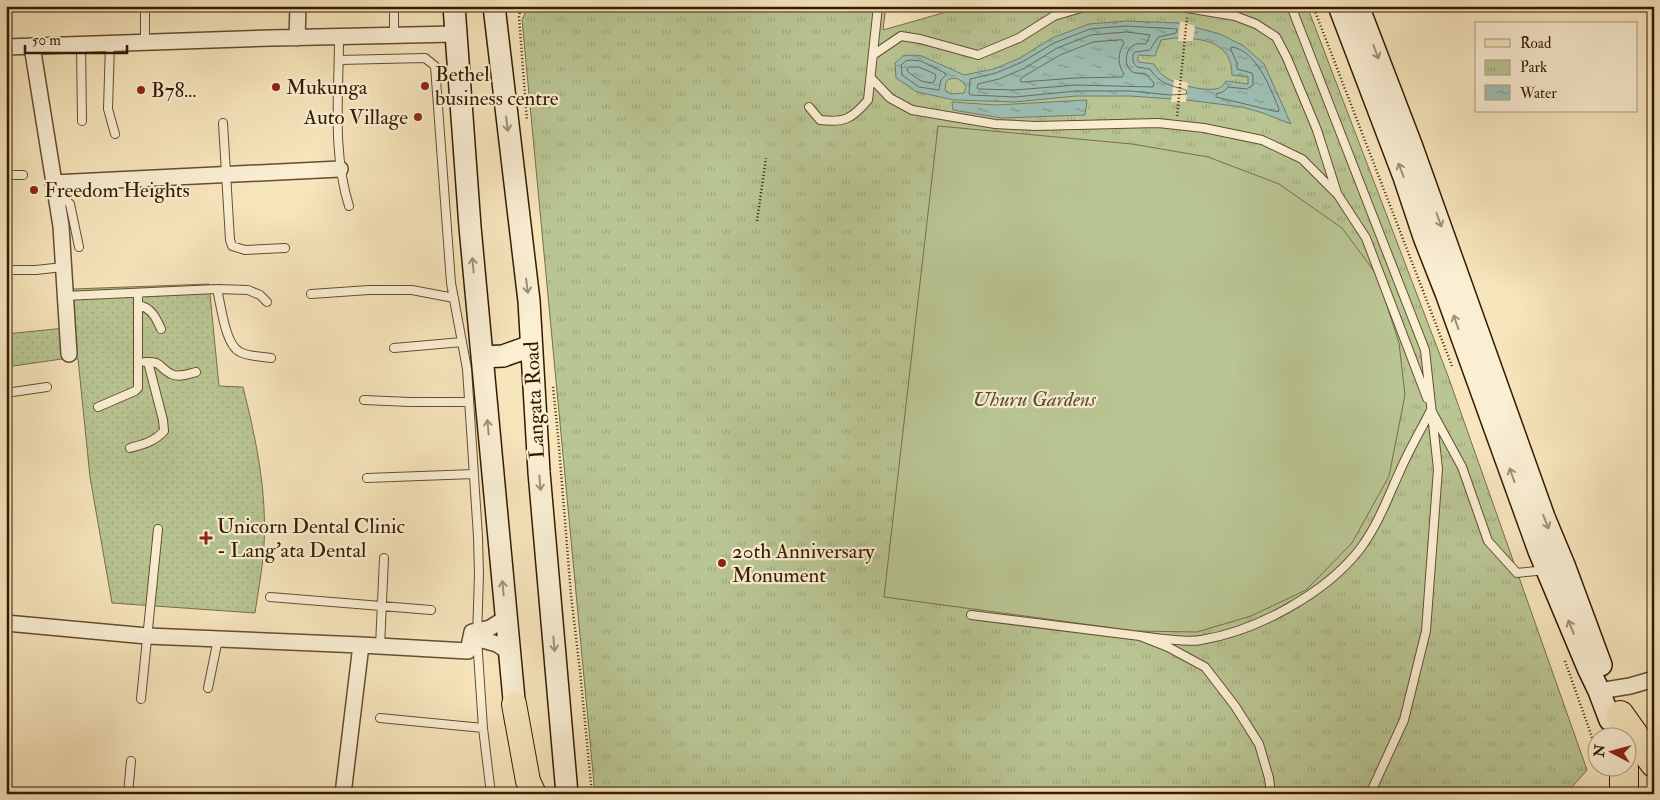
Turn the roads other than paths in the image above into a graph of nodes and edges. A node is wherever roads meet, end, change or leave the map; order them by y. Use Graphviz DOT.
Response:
graph roads {
  1 [pos="145,6"];
  2 [pos="298,6"];
  3 [pos="394,6"];
  4 [pos="454,6"];
  5 [pos="494,6"];
  6 [pos="502,6"];
  7 [pos="878,6"];
  8 [pos="1088,6"];
  9 [pos="1175,6"];
  10 [pos="1291,6"];
  11 [pos="1339,6"];
  12 [pos="1358,6"];
  13 [pos="495,27"];
  14 [pos="455,34"];
  15 [pos="394,35"];
  16 [pos="339,37"];
  17 [pos="297,38"];
  18 [pos="145,42"];
  19 [pos="110,43"];
  20 [pos="81,44"];
  21 [pos="32,46"];
  22 [pos="6,47"];
  23 [pos="873,54"];
  24 [pos="339,60"];
  25 [pos="871,78"];
  26 [pos="809,107"];
  27 [pos="82,121"];
  28 [pos="223,123"];
  29 [pos="115,134"];
  30 [pos="340,168"];
  31 [pos="6,175"];
  32 [pos="23,175"];
  33 [pos="226,175"];
  34 [pos="53,182"];
  35 [pos="1338,195"];
  36 [pos="56,198"];
  37 [pos="349,206"];
  38 [pos="458,227"];
  39 [pos="79,247"];
  40 [pos="284,248"];
  41 [pos="63,267"];
  42 [pos="6,270"];
  43 [pos="217,289"];
  44 [pos="138,293"];
  45 [pos="311,294"];
  46 [pos="65,296"];
  47 [pos="454,298"];
  48 [pos="268,302"];
  49 [pos="138,305"];
  50 [pos="161,330"];
  51 [pos="462,342"];
  52 [pos="531,346"];
  53 [pos="394,348"];
  54 [pos="69,354"];
  55 [pos="482,357"];
  56 [pos="271,358"];
  57 [pos="138,362"];
  58 [pos="148,362"];
  59 [pos="196,372"];
  60 [pos="47,387"];
  61 [pos="6,393"];
  62 [pos="1493,398"];
  63 [pos="364,400"];
  64 [pos="469,402"];
  65 [pos="98,407"];
  66 [pos="1431,410"];
  67 [pos="130,448"];
  68 [pos="474,474"];
  69 [pos="367,478"];
  70 [pos="158,529"];
  71 [pos="384,558"];
  72 [pos="1556,567"];
  73 [pos="270,597"];
  74 [pos="382,607"];
  75 [pos="431,610"];
  76 [pos="971,616"];
  77 [pos="506,618"];
  78 [pos="6,623"];
  79 [pos="147,636"];
  80 [pos="1140,636"];
  81 [pos="218,639"];
  82 [pos="474,640"];
  83 [pos="361,645"];
  84 [pos="380,646"];
  85 [pos="510,652"];
  86 [pos="1654,679"];
  87 [pos="208,688"];
  88 [pos="1605,690"];
  89 [pos="140,699"];
  90 [pos="514,704"];
  91 [pos="380,718"];
  92 [pos="1615,724"];
  93 [pos="483,728"];
  94 [pos="131,761"];
  95 [pos="1654,763"];
  96 [pos="1624,778"];
  97 [pos="128,794"];
  98 [pos="343,794"];
  99 [pos="491,794"];
  100 [pos="522,794"];
  101 [pos="534,794"];
  102 [pos="567,794"];
  103 [pos="1271,794"];
  104 [pos="1370,794"];
  105 [pos="1624,794"];
  1 -- 18 [label="lane"];
  2 -- 17 [label="street"];
  3 -- 15 [label="lane"];
  4 -- 14 [label="main road"];
  5 -- 13 [label="main road, Langata Road"];
  6 -- 13 [label="main road"];
  7 -- 23 [label="lane"];
  8 -- 23 [label="lane"];
  9 -- 35 [label="lane"];
  10 -- 66 [label="lane"];
  62 -- 11 [label="main road, one-way"];
  12 -- 62 [label="main road, one-way"];
  13 -- 52 [label="main road, Langata Road, one-way"];
  14 -- 15 [label="street"];
  14 -- 38 [label="main road"];
  15 -- 16 [label="street"];
  16 -- 17 [label="street"];
  16 -- 24 [label="lane"];
  17 -- 18 [label="street"];
  18 -- 19 [label="street"];
  19 -- 20 [label="street"];
  19 -- 29 [label="lane"];
  20 -- 21 [label="street"];
  20 -- 27 [label="lane"];
  21 -- 22 [label="street"];
  21 -- 34 [label="street"];
  23 -- 25 [label="lane"];
  24 -- 30 [label="lane"];
  24 -- 38 [label="lane"];
  25 -- 26 [label="lane"];
  25 -- 35 [label="lane"];
  28 -- 33 [label="lane"];
  30 -- 33 [label="street"];
  30 -- 37 [label="lane"];
  31 -- 32 [label="lane"];
  33 -- 34 [label="street"];
  33 -- 40 [label="lane"];
  34 -- 36 [label="street"];
  35 -- 66 [label="lane"];
  36 -- 39 [label="lane"];
  36 -- 41 [label="street"];
  38 -- 47 [label="lane"];
  55 -- 38 [label="main road, one-way"];
  41 -- 42 [label="lane"];
  41 -- 46 [label="street"];
  43 -- 44 [label="lane"];
  43 -- 48 [label="lane"];
  43 -- 56 [label="lane"];
  44 -- 46 [label="lane"];
  44 -- 49 [label="lane"];
  45 -- 47 [label="lane"];
  46 -- 54 [label="street"];
  47 -- 51 [label="lane"];
  49 -- 50 [label="lane"];
  49 -- 57 [label="lane"];
  51 -- 53 [label="lane"];
  51 -- 64 [label="lane"];
  52 -- 55 [label="main road"];
  52 -- 102 [label="main road, Langata Road, one-way"];
  77 -- 55 [label="main road, one-way"];
  57 -- 58 [label="lane"];
  57 -- 65 [label="lane"];
  58 -- 59 [label="lane"];
  58 -- 67 [label="lane"];
  60 -- 61 [label="lane"];
  62 -- 72 [label="main road"];
  63 -- 64 [label="lane"];
  64 -- 68 [label="lane"];
  66 -- 72 [label="lane"];
  66 -- 80 [label="lane"];
  66 -- 104 [label="lane"];
  68 -- 69 [label="lane"];
  68 -- 82 [label="lane"];
  70 -- 79 [label="lane"];
  71 -- 74 [label="lane"];
  72 -- 88 [label="main road"];
  73 -- 74 [label="lane"];
  74 -- 75 [label="lane"];
  74 -- 84 [label="lane"];
  76 -- 80 [label="lane"];
  77 -- 82 [label="street"];
  77 -- 85 [label="main road"];
  78 -- 79 [label="street"];
  79 -- 81 [label="street"];
  79 -- 89 [label="lane"];
  80 -- 103 [label="lane"];
  81 -- 83 [label="street"];
  81 -- 87 [label="lane"];
  82 -- 84 [label="street"];
  82 -- 85 [label="street"];
  82 -- 93 [label="lane"];
  83 -- 84 [label="street"];
  83 -- 98 [label="street"];
  85 -- 90 [label="main road"];
  86 -- 88 [label="street"];
  88 -- 92 [label="main road"];
  90 -- 100 [label="main road"];
  90 -- 101 [label="main road"];
  91 -- 93 [label="lane"];
  92 -- 95 [label="highway"];
  93 -- 99 [label="lane"];
  94 -- 97 [label="lane"];
  96 -- 105 [label="highway"];
}
